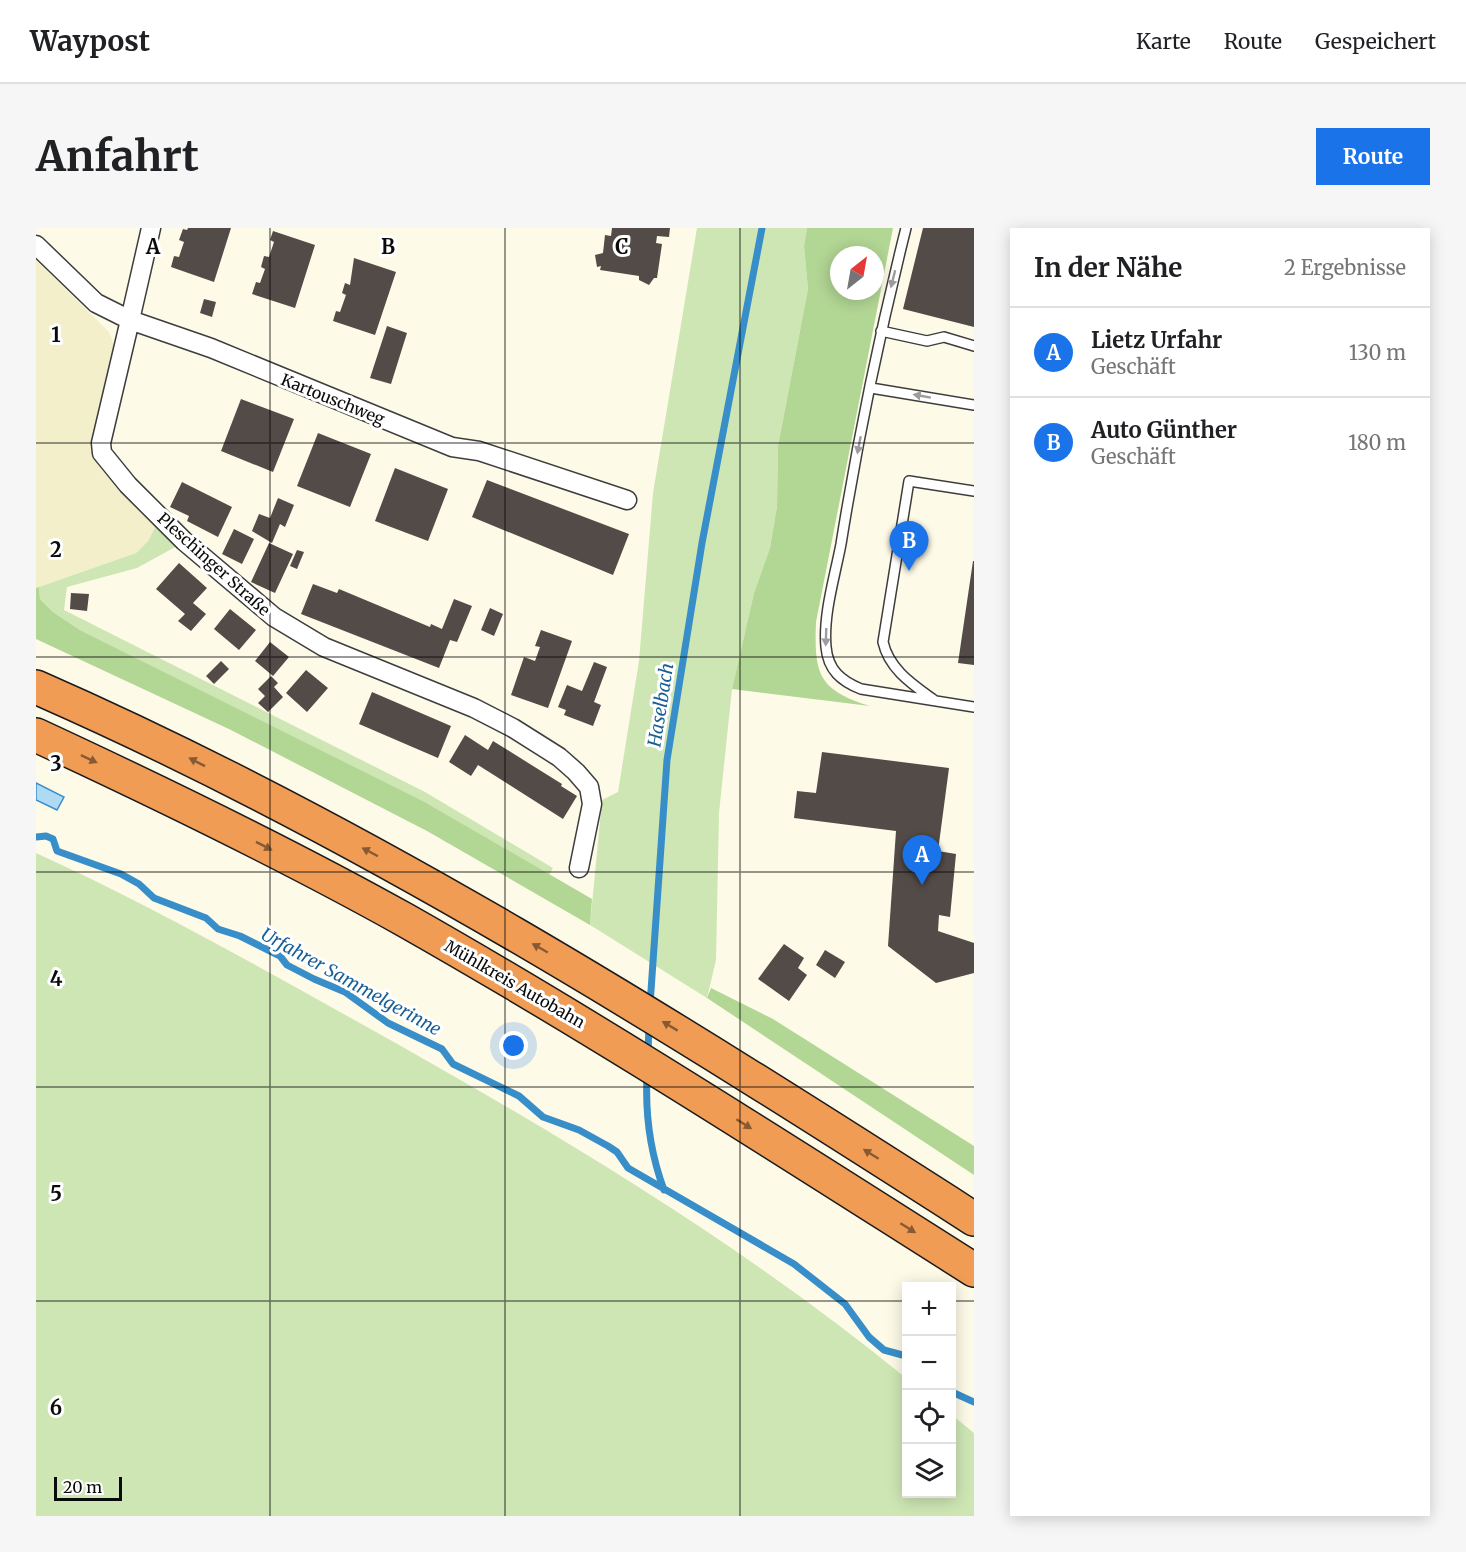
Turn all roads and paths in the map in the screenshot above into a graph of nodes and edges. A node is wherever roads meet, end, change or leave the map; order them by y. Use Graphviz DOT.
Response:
graph roads {
  1 [pos="151,228"];
  2 [pos="906,228"];
  3 [pos="36,245"];
  4 [pos="130,320"];
  5 [pos="881,331"];
  6 [pos="974,346"];
  7 [pos="871,388"];
  8 [pos="974,405"];
  9 [pos="974,491"];
  10 [pos="627,500"];
  11 [pos="36,687"];
  12 [pos="936,701"];
  13 [pos="974,707"];
  14 [pos="36,735"];
  15 [pos="579,868"];
  16 [pos="974,1219"];
  17 [pos="974,1270"];
  1 -- 4 [label="street"];
  2 -- 5 [label="lane, one-way"];
  3 -- 4 [label="street"];
  4 -- 10 [label="street, Kartouschweg"];
  4 -- 15 [label="street, Pleschinger Straße"];
  5 -- 6 [label="lane"];
  5 -- 7 [label="lane"];
  8 -- 7 [label="lane, one-way"];
  7 -- 12 [label="lane, one-way"];
  9 -- 12 [label="lane"];
  16 -- 11 [label="highway, one-way"];
  12 -- 13 [label="lane"];
  14 -- 17 [label="highway, Mühlkreis Autobahn, one-way"];
}
